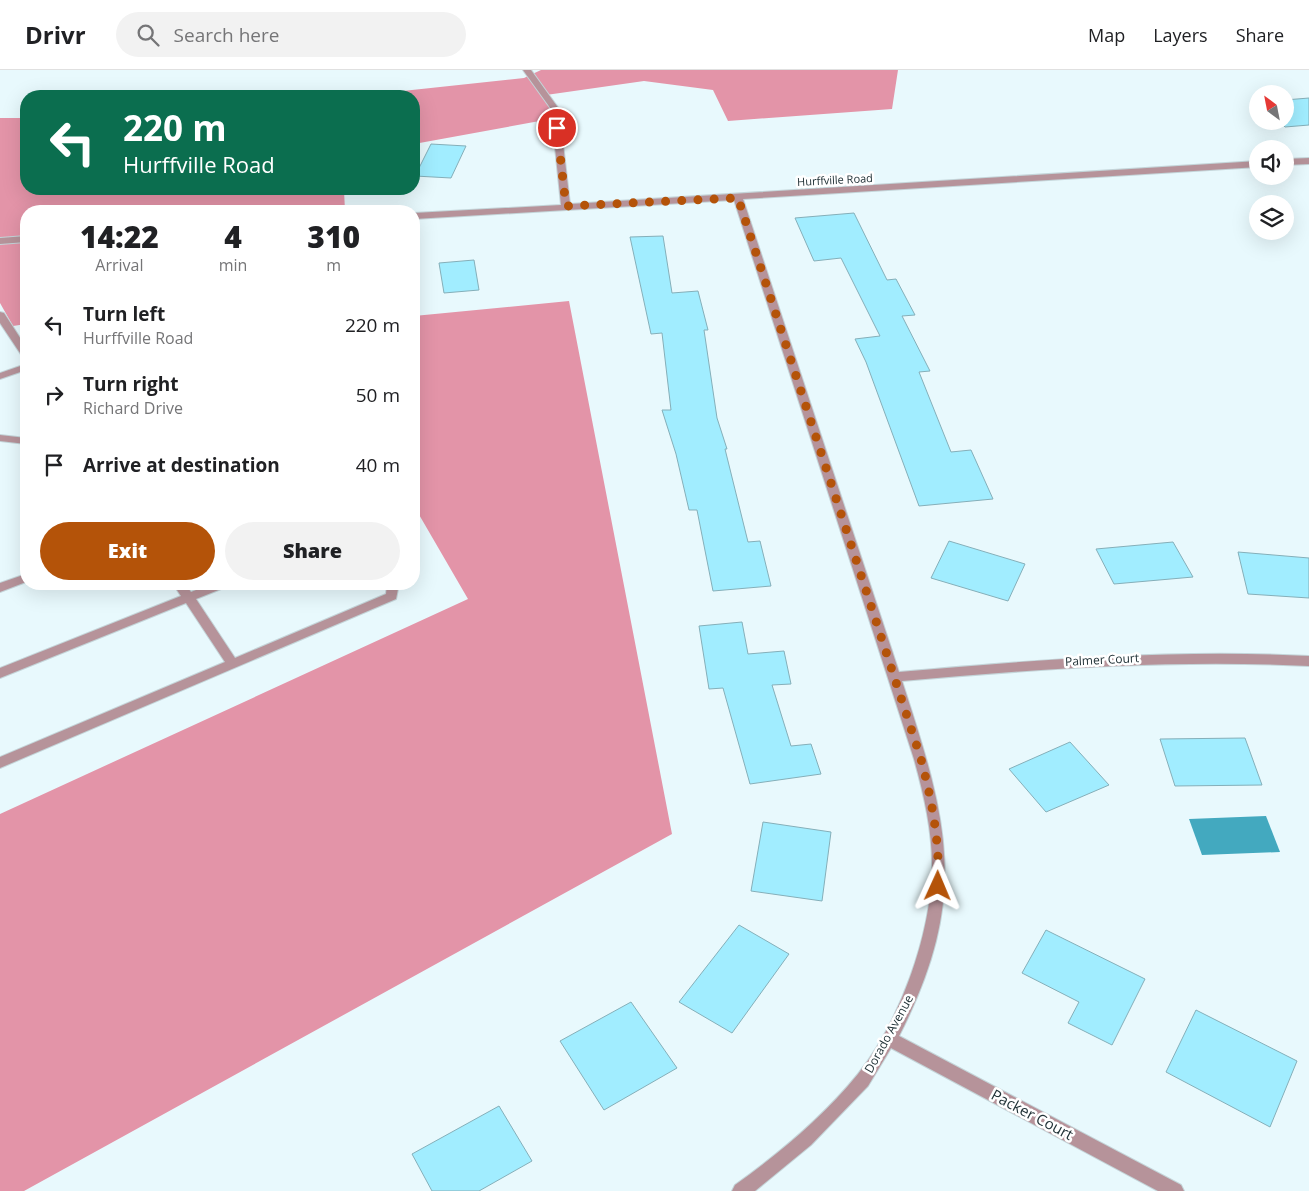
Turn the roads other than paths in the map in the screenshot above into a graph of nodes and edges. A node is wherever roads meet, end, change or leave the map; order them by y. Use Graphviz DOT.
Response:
graph roads {
  1 [pos="527,70"];
  2 [pos="1309,161"];
  3 [pos="1294,162"];
  4 [pos="1249,165"];
  5 [pos="738,198"];
  6 [pos="566,206"];
  7 [pos="420,216"];
  8 [pos="20,239"];
  9 [pos="0,241"];
  10 [pos="0,315"];
  11 [pos="20,345"];
  12 [pos="20,369"];
  13 [pos="0,376"];
  14 [pos="0,438"];
  15 [pos="20,440"];
  16 [pos="20,580"];
  17 [pos="0,588"];
  18 [pos="183,590"];
  19 [pos="207,590"];
  20 [pos="392,590"];
  21 [pos="188,598"];
  22 [pos="1309,661"];
  23 [pos="233,664"];
  24 [pos="0,673"];
  25 [pos="894,677"];
  26 [pos="0,763"];
  27 [pos="889,1039"];
  28 [pos="741,1191"];
  29 [pos="1175,1191"];
  1 -- 6 [label="street"];
  2 -- 3 [label="street"];
  4 -- 5 [label="street, Hurffville Road"];
  5 -- 6 [label="street, Hurffville Road"];
  5 -- 25 [label="street, Dorado Avenue"];
  6 -- 7 [label="street, Hurffville Road"];
  8 -- 9 [label="street"];
  10 -- 11 [label="street"];
  12 -- 13 [label="street"];
  14 -- 15 [label="street"];
  16 -- 17 [label="street"];
  18 -- 21 [label="street"];
  19 -- 21 [label="street"];
  20 -- 23 [label="street"];
  21 -- 23 [label="street"];
  21 -- 24 [label="street"];
  22 -- 25 [label="street, Palmer Court"];
  23 -- 26 [label="street"];
  25 -- 27 [label="street, Dorado Avenue"];
  27 -- 28 [label="street, Dorado Avenue"];
  27 -- 29 [label="street, Packer Court"];
}
